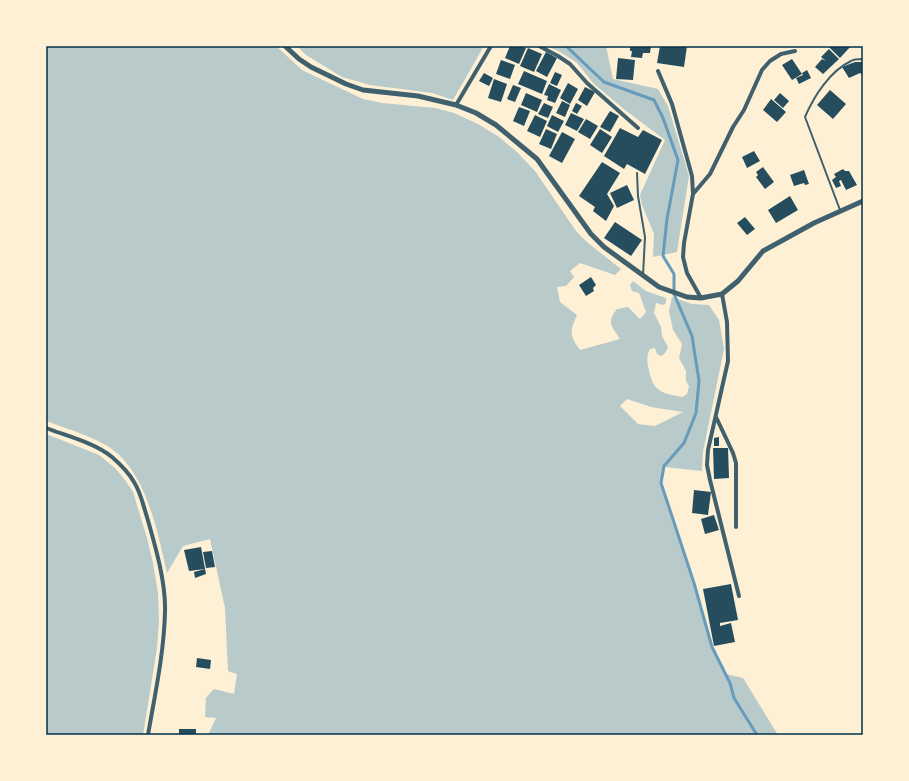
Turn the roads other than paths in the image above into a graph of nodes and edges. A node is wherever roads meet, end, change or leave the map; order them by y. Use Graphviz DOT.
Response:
graph roads {
  1 [pos="285,46"];
  2 [pos="491,46"];
  3 [pos="539,46"];
  4 [pos="795,51"];
  5 [pos="863,59"];
  6 [pos="658,71"];
  7 [pos="456,105"];
  8 [pos="638,128"];
  9 [pos="637,173"];
  10 [pos="693,194"];
  11 [pos="863,201"];
  12 [pos="840,211"];
  13 [pos="643,276"];
  14 [pos="722,294"];
  15 [pos="701,298"];
  16 [pos="716,416"];
  17 [pos="46,428"];
  18 [pos="736,527"];
  19 [pos="739,596"];
  20 [pos="148,735"];
  1 -- 7 [label="street"];
  2 -- 7 [label="street"];
  3 -- 8 [label="street"];
  4 -- 10 [label="street"];
  5 -- 12 [label="lane"];
  6 -- 10 [label="street"];
  7 -- 13 [label="street"];
  9 -- 13 [label="lane"];
  10 -- 15 [label="street"];
  11 -- 12 [label="street"];
  12 -- 14 [label="street"];
  13 -- 15 [label="street"];
  14 -- 15 [label="street"];
  14 -- 16 [label="street"];
  16 -- 18 [label="street"];
  16 -- 19 [label="street"];
  17 -- 20 [label="street"];
}
